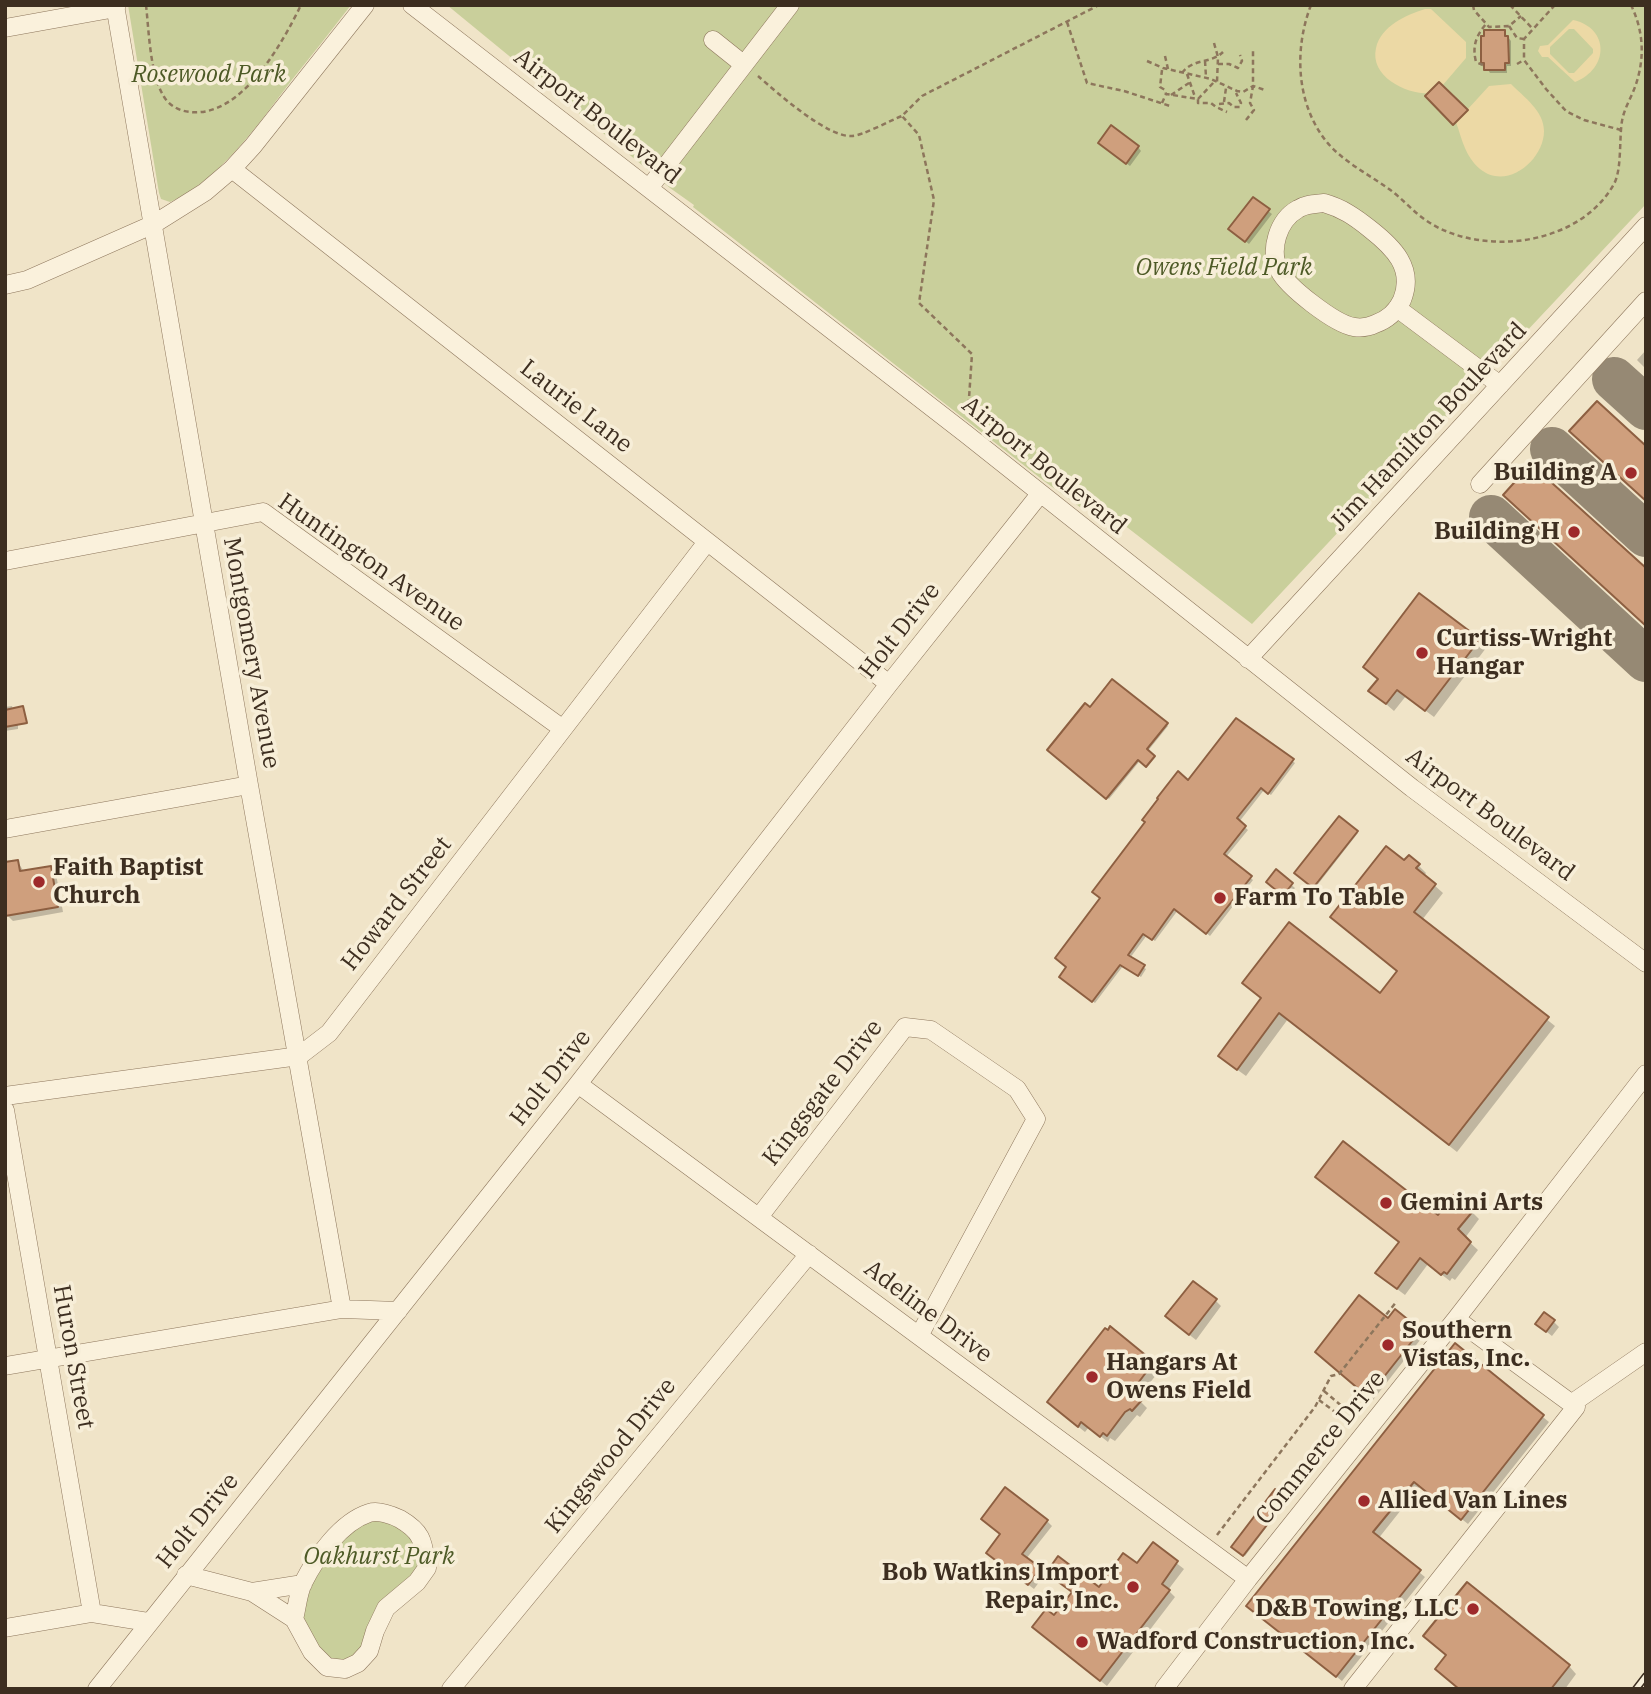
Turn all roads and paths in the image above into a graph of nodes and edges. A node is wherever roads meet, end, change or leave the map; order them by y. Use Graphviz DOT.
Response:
graph roads {
  1 [pos="146,5"];
  2 [pos="301,5"];
  3 [pos="365,5"];
  4 [pos="412,5"];
  5 [pos="790,5"];
  6 [pos="1099,5"];
  7 [pos="1311,5"];
  8 [pos="1473,5"];
  9 [pos="1510,5"];
  10 [pos="1555,5"];
  11 [pos="1631,5"];
  12 [pos="116,7"];
  13 [pos="1521,16"];
  14 [pos="1067,22"];
  15 [pos="1486,24"];
  16 [pos="1508,26"];
  17 [pos="5,28"];
  18 [pos="1533,29"];
  19 [pos="1524,39"];
  20 [pos="713,40"];
  21 [pos="1214,44"];
  22 [pos="1253,49"];
  23 [pos="1223,52"];
  24 [pos="1240,55"];
  25 [pos="1165,56"];
  26 [pos="1218,57"];
  27 [pos="1524,60"];
  28 [pos="1147,61"];
  29 [pos="1205,61"];
  30 [pos="743,64"];
  31 [pos="1219,64"];
  32 [pos="1517,64"];
  33 [pos="1483,65"];
  34 [pos="1165,69"];
  35 [pos="1206,69"];
  36 [pos="1219,70"];
  37 [pos="1182,73"];
  38 [pos="1187,74"];
  39 [pos="1206,77"];
  40 [pos="1216,81"];
  41 [pos="1189,83"];
  42 [pos="1253,86"];
  43 [pos="1227,87"];
  44 [pos="1265,90"];
  45 [pos="1237,92"];
  46 [pos="1166,94"];
  47 [pos="1171,95"];
  48 [pos="1197,98"];
  49 [pos="1224,102"];
  50 [pos="1162,103"];
  51 [pos="1219,104"];
  52 [pos="1170,106"];
  53 [pos="1227,112"];
  54 [pos="902,116"];
  55 [pos="1246,120"];
  56 [pos="1621,130"];
  57 [pos="232,169"];
  58 [pos="649,188"];
  59 [pos="154,224"];
  60 [pos="1646,226"];
  61 [pos="5,285"];
  62 [pos="1646,301"];
  63 [pos="1397,308"];
  64 [pos="1500,385"];
  65 [pos="966,434"];
  66 [pos="1480,484"];
  67 [pos="1040,494"];
  68 [pos="204,524"];
  69 [pos="707,542"];
  70 [pos="5,562"];
  71 [pos="1248,659"];
  72 [pos="889,684"];
  73 [pos="562,729"];
  74 [pos="249,785"];
  75 [pos="5,829"];
  76 [pos="1646,963"];
  77 [pos="299,1056"];
  78 [pos="1646,1074"];
  79 [pos="578,1084"];
  80 [pos="5,1096"];
  81 [pos="5,1110"];
  82 [pos="759,1217"];
  83 [pos="808,1254"];
  84 [pos="1397,1301"];
  85 [pos="342,1309"];
  86 [pos="398,1311"];
  87 [pos="1456,1319"];
  88 [pos="919,1336"];
  89 [pos="1646,1352"];
  90 [pos="48,1359"];
  91 [pos="5,1366"];
  92 [pos="1324,1391"];
  93 [pos="1319,1400"];
  94 [pos="1337,1402"];
  95 [pos="1573,1406"];
  96 [pos="1332,1410"];
  97 [pos="1366,1431"];
  98 [pos="1206,1549"];
  99 [pos="186,1575"];
  100 [pos="1248,1579"];
  101 [pos="303,1584"];
  102 [pos="252,1592"];
  103 [pos="92,1613"];
  104 [pos="294,1619"];
  105 [pos="148,1622"];
  106 [pos="5,1628"];
  107 [pos="97,1689"];
  108 [pos="451,1689"];
  109 [pos="1164,1689"];
  110 [pos="1353,1689"];
  1 -- 2 [label="path"];
  3 -- 57 [label="street"];
  4 -- 58 [label="street, Airport Boulevard"];
  5 -- 30 [label="street"];
  6 -- 14 [label="path"];
  7 -- 56 [label="path"];
  8 -- 15 [label="path"];
  9 -- 13 [label="path"];
  10 -- 18 [label="path"];
  11 -- 56 [label="path"];
  12 -- 17 [label="street"];
  12 -- 59 [label="street, Montgomery Avenue"];
  13 -- 16 [label="path"];
  13 -- 18 [label="path"];
  14 -- 50 [label="path"];
  14 -- 54 [label="path"];
  15 -- 16 [label="path"];
  15 -- 33 [label="path"];
  16 -- 19 [label="path"];
  18 -- 19 [label="path"];
  19 -- 27 [label="path"];
  20 -- 30 [label="street"];
  21 -- 26 [label="path"];
  22 -- 42 [label="path"];
  23 -- 26 [label="path"];
  24 -- 31 [label="path"];
  25 -- 34 [label="path"];
  26 -- 29 [label="path"];
  26 -- 31 [label="path"];
  27 -- 32 [label="path"];
  27 -- 56 [label="path"];
  28 -- 34 [label="path"];
  29 -- 35 [label="path"];
  29 -- 37 [label="path"];
  30 -- 54 [label="path"];
  30 -- 58 [label="street"];
  31 -- 36 [label="path"];
  34 -- 37 [label="path"];
  34 -- 46 [label="path"];
  35 -- 36 [label="path"];
  35 -- 39 [label="path"];
  36 -- 40 [label="path"];
  37 -- 38 [label="path"];
  38 -- 39 [label="path"];
  38 -- 41 [label="path"];
  39 -- 40 [label="path"];
  40 -- 43 [label="path"];
  40 -- 48 [label="path"];
  41 -- 47 [label="path"];
  41 -- 48 [label="path"];
  42 -- 44 [label="path"];
  42 -- 45 [label="path"];
  42 -- 55 [label="path"];
  43 -- 45 [label="path"];
  43 -- 49 [label="path"];
  45 -- 49 [label="path"];
  46 -- 47 [label="path"];
  46 -- 50 [label="path"];
  47 -- 48 [label="path"];
  48 -- 53 [label="path"];
  49 -- 51 [label="path"];
  50 -- 52 [label="path"];
  54 -- 65 [label="path"];
  57 -- 59 [label="street"];
  57 -- 69 [label="street, Laurie Lane"];
  58 -- 65 [label="street, Airport Boulevard"];
  59 -- 61 [label="street"];
  59 -- 68 [label="street, Montgomery Avenue"];
  60 -- 64 [label="street, Jim Hamilton Boulevard"];
  62 -- 66 [label="street"];
  63 -- 63 [label="street"];
  63 -- 64 [label="street"];
  64 -- 71 [label="street, Jim Hamilton Boulevard"];
  65 -- 67 [label="street, Airport Boulevard"];
  67 -- 71 [label="street, Airport Boulevard"];
  67 -- 72 [label="street, Holt Drive"];
  68 -- 70 [label="street, Huntington Avenue"];
  68 -- 73 [label="street, Huntington Avenue"];
  68 -- 74 [label="street, Montgomery Avenue"];
  69 -- 72 [label="street, Laurie Lane"];
  69 -- 73 [label="street, Howard Street"];
  71 -- 76 [label="street, Airport Boulevard"];
  72 -- 79 [label="street, Holt Drive"];
  73 -- 77 [label="street, Howard Street"];
  74 -- 75 [label="street"];
  74 -- 77 [label="street, Montgomery Avenue"];
  77 -- 80 [label="street, Howard Street"];
  77 -- 85 [label="street, Montgomery Avenue"];
  78 -- 87 [label="street, Commerce Drive"];
  79 -- 82 [label="street, Adeline Drive"];
  79 -- 86 [label="street, Holt Drive"];
  81 -- 90 [label="street, Huron Street"];
  82 -- 83 [label="street, Adeline Drive"];
  82 -- 88 [label="street, Kingsgate Drive"];
  83 -- 88 [label="street, Adeline Drive"];
  83 -- 108 [label="street, Kingswood Drive"];
  84 -- 92 [label="path"];
  85 -- 86 [label="street"];
  85 -- 90 [label="street"];
  86 -- 99 [label="street, Holt Drive"];
  87 -- 95 [label="street"];
  87 -- 97 [label="street, Commerce Drive"];
  88 -- 98 [label="street, Adeline Drive"];
  89 -- 95 [label="street"];
  90 -- 91 [label="street"];
  90 -- 103 [label="street, Huron Street"];
  92 -- 93 [label="path"];
  92 -- 94 [label="path"];
  93 -- 96 [label="path"];
  93 -- 98 [label="path"];
  94 -- 96 [label="path"];
  94 -- 97 [label="path"];
  95 -- 110 [label="street"];
  96 -- 97 [label="path"];
  97 -- 100 [label="street, Commerce Drive"];
  98 -- 100 [label="street, Adeline Drive"];
  99 -- 102 [label="street"];
  99 -- 105 [label="street, Holt Drive"];
  100 -- 109 [label="street, Commerce Drive"];
  101 -- 102 [label="street"];
  101 -- 104 [label="street"];
  101 -- 104 [label="street"];
  102 -- 104 [label="street"];
  103 -- 105 [label="street"];
  103 -- 106 [label="street"];
  105 -- 107 [label="street, Holt Drive"];
}
